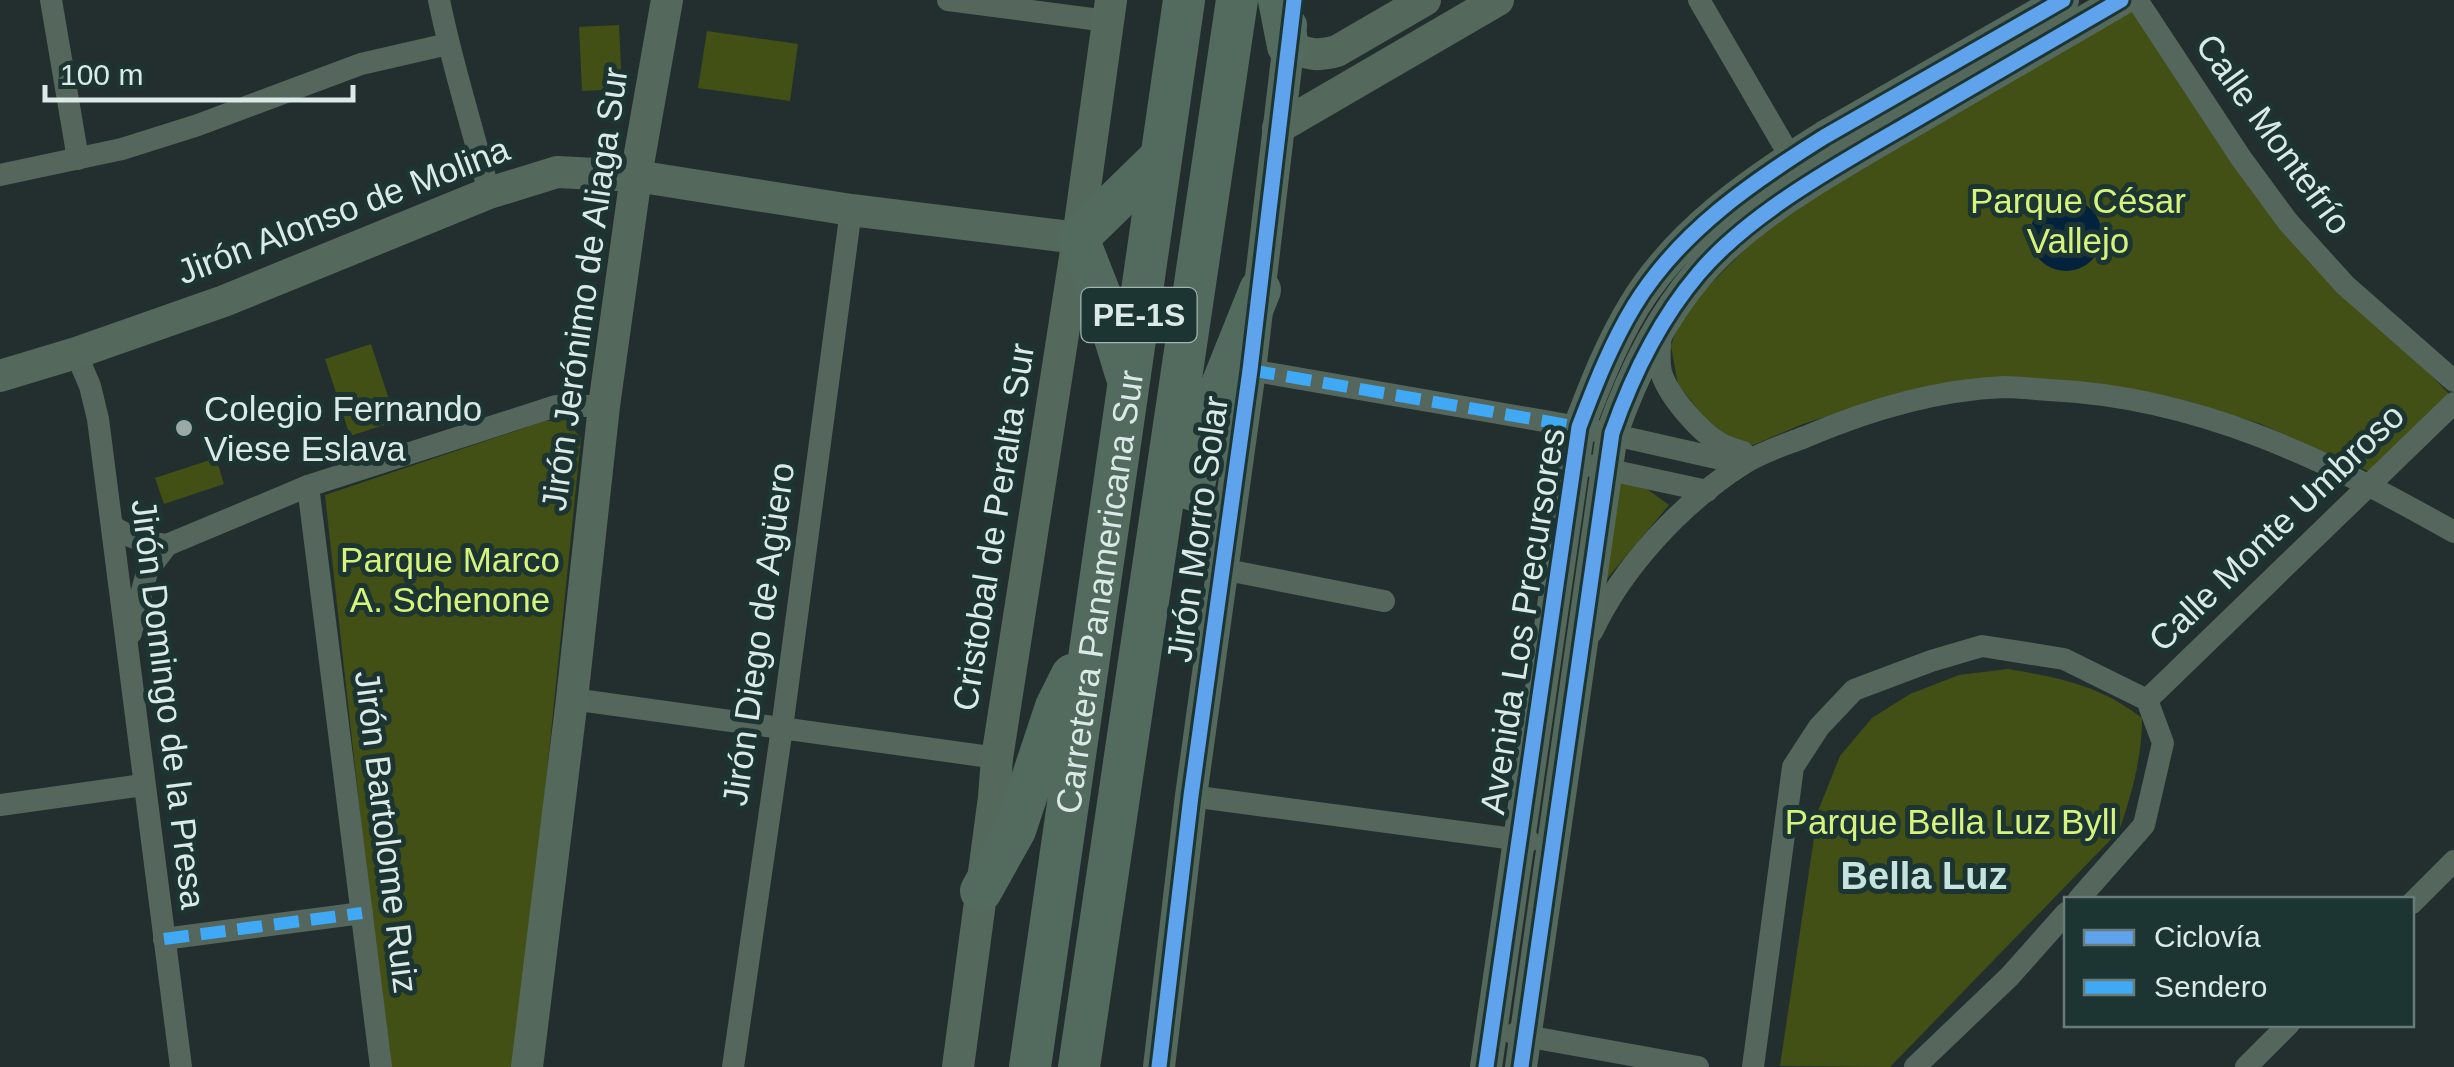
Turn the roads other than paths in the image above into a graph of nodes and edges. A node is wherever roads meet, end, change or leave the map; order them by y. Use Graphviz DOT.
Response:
graph roads {
  1 [pos="51,0"];
  2 [pos="439,0"];
  3 [pos="668,0"];
  4 [pos="948,0"];
  5 [pos="1184,0"];
  6 [pos="1237,0"];
  7 [pos="1279,0"];
  8 [pos="1294,0"];
  9 [pos="1425,0"];
  10 [pos="1498,0"];
  11 [pos="1699,0"];
  12 [pos="2063,0"];
  13 [pos="2121,0"];
  14 [pos="2137,0"];
  15 [pos="1109,11"];
  16 [pos="448,44"];
  17 [pos="1288,46"];
  18 [pos="1336,52"];
  19 [pos="1328,100"];
  20 [pos="1278,128"];
  21 [pos="1161,157"];
  22 [pos="78,159"];
  23 [pos="1799,171"];
  24 [pos="0,175"];
  25 [pos="636,176"];
  26 [pos="489,193"];
  27 [pos="851,210"];
  28 [pos="1078,238"];
  29 [pos="1260,290"];
  30 [pos="1661,323"];
  31 [pos="76,353"];
  32 [pos="1250,370"];
  33 [pos="0,376"];
  34 [pos="2454,382"];
  35 [pos="1129,386"];
  36 [pos="2454,403"];
  37 [pos="604,406"];
  38 [pos="1579,426"];
  39 [pos="1612,434"];
  40 [pos="1749,460"];
  41 [pos="1589,465"];
  42 [pos="2371,485"];
  43 [pos="308,486"];
  44 [pos="1707,491"];
  45 [pos="112,526"];
  46 [pos="2454,532"];
  47 [pos="167,545"];
  48 [pos="1222,569"];
  49 [pos="1384,601"];
  50 [pos="1094,630"];
  51 [pos="127,646"];
  52 [pos="1578,663"];
  53 [pos="572,699"];
  54 [pos="2147,700"];
  55 [pos="782,728"];
  56 [pos="997,758"];
  57 [pos="144,786"];
  58 [pos="1191,796"];
  59 [pos="1118,800"];
  60 [pos="0,806"];
  61 [pos="1519,840"];
  62 [pos="1552,844"];
  63 [pos="2454,861"];
  64 [pos="981,890"];
  65 [pos="2081,897"];
  66 [pos="2414,901"];
  67 [pos="362,913"];
  68 [pos="2064,915"];
  69 [pos="164,939"];
  70 [pos="2286,1027"];
  71 [pos="1491,1030"];
  72 [pos="1523,1052"];
  73 [pos="181,1067"];
  74 [pos="381,1067"];
  75 [pos="528,1067"];
  76 [pos="733,1067"];
  77 [pos="958,1067"];
  78 [pos="1030,1067"];
  79 [pos="1079,1067"];
  80 [pos="1107,1067"];
  81 [pos="1159,1067"];
  82 [pos="1486,1067"];
  83 [pos="1698,1067"];
  84 [pos="1753,1067"];
  85 [pos="1915,1067"];
  86 [pos="2246,1067"];
  1 -- 22 [label="street"];
  2 -- 16 [label="street"];
  3 -- 25 [label="street, Jirón Jerónimo de Aliaga Sur"];
  4 -- 15 [label="street"];
  5 -- 21 [label="highway, Carretera Panamericana Sur / PE-1S"];
  6 -- 59 [label="highway, Carretera Panamericana Sur / PE-1S"];
  7 -- 17 [label="highway"];
  8 -- 17 [label="street, Jirón Morro Solar"];
  9 -- 18 [label="street"];
  10 -- 19 [label="street"];
  11 -- 23 [label="street"];
  12 -- 23 [label="street, Avenida Los Precursores"];
  13 -- 23 [label="street, Avenida Los Precursores"];
  14 -- 34 [label="street, Calle Montefrío"];
  15 -- 28 [label="street, Cristobal de Peralta Sur"];
  16 -- 22 [label="street"];
  16 -- 26 [label="street"];
  17 -- 18 [label="street"];
  17 -- 20 [label="street, Jirón Morro Solar"];
  18 -- 19 [label="street"];
  19 -- 20 [label="street"];
  20 -- 29 [label="street, Jirón Morro Solar"];
  21 -- 28 [label="highway"];
  21 -- 35 [label="highway, Carretera Panamericana Sur / PE-1S"];
  22 -- 24 [label="street"];
  23 -- 30 [label="street, Avenida Los Precursores"];
  23 -- 38 [label="street, Avenida Los Precursores"];
  25 -- 26 [label="street, Jirón Alonso de Molina"];
  25 -- 27 [label="street, Jirón Alonso de Molina"];
  25 -- 37 [label="street, Jirón Jerónimo de Aliaga Sur"];
  26 -- 31 [label="street, Jirón Alonso de Molina"];
  27 -- 28 [label="street, Jirón Alonso de Molina"];
  27 -- 55 [label="street, Jirón Diego de Agüero"];
  28 -- 35 [label="highway"];
  28 -- 56 [label="street, Cristobal de Peralta Sur"];
  29 -- 32 [label="street, Jirón Morro Solar"];
  29 -- 59 [label="highway"];
  30 -- 39 [label="street, Avenida Los Precursores"];
  30 -- 40 [label="street"];
  31 -- 33 [label="street, Jirón Alonso de Molina"];
  31 -- 45 [label="street, Jirón Domingo de la Presa"];
  32 -- 38 [label="street"];
  32 -- 48 [label="street, Jirón Morro Solar"];
  35 -- 50 [label="highway, Carretera Panamericana Sur / PE-1S"];
  36 -- 42 [label="street, Calle Monte Umbroso"];
  37 -- 43 [label="street"];
  37 -- 53 [label="street, Jirón Jerónimo de Aliaga Sur"];
  38 -- 39 [label="street"];
  38 -- 41 [label="street, Avenida Los Precursores"];
  39 -- 40 [label="street"];
  39 -- 41 [label="street, Avenida Los Precursores"];
  40 -- 42 [label="street"];
  40 -- 44 [label="street"];
  41 -- 44 [label="street"];
  41 -- 52 [label="street, Avenida Los Precursores"];
  41 -- 61 [label="street, Avenida Los Precursores"];
  42 -- 46 [label="street"];
  42 -- 54 [label="street, Calle Monte Umbroso"];
  43 -- 47 [label="street"];
  43 -- 67 [label="street, Jirón Bartolome Ruiz"];
  44 -- 52 [label="street"];
  45 -- 47 [label="street"];
  45 -- 51 [label="street, Jirón Domingo de la Presa"];
  47 -- 51 [label="street"];
  48 -- 49 [label="street"];
  48 -- 58 [label="street, Jirón Morro Solar"];
  50 -- 64 [label="highway"];
  50 -- 78 [label="highway, Carretera Panamericana Sur / PE-1S"];
  51 -- 57 [label="street, Jirón Domingo de la Presa"];
  52 -- 62 [label="street, Avenida Los Precursores"];
  53 -- 55 [label="street"];
  53 -- 75 [label="street, Jirón Jerónimo de Aliaga Sur"];
  54 -- 65 [label="street"];
  54 -- 84 [label="street"];
  55 -- 56 [label="street"];
  55 -- 76 [label="street, Jirón Diego de Agüero"];
  56 -- 64 [label="street, Cristobal de Peralta Sur"];
  57 -- 60 [label="street"];
  57 -- 69 [label="street, Jirón Domingo de la Presa"];
  58 -- 61 [label="street"];
  58 -- 81 [label="street, Jirón Morro Solar"];
  59 -- 79 [label="highway, Carretera Panamericana Sur / PE-1S"];
  59 -- 80 [label="highway"];
  61 -- 62 [label="street"];
  61 -- 71 [label="street, Avenida Los Precursores"];
  62 -- 72 [label="street, Avenida Los Precursores"];
  63 -- 66 [label="street"];
  64 -- 77 [label="street, Cristobal de Peralta Sur"];
  67 -- 69 [label="street"];
  67 -- 74 [label="street, Jirón Bartolome Ruiz"];
  68 -- 85 [label="street"];
  69 -- 73 [label="street, Jirón Domingo de la Presa"];
  70 -- 86 [label="street"];
  71 -- 72 [label="street"];
  71 -- 82 [label="street, Avenida Los Precursores"];
  72 -- 83 [label="street"];
}
